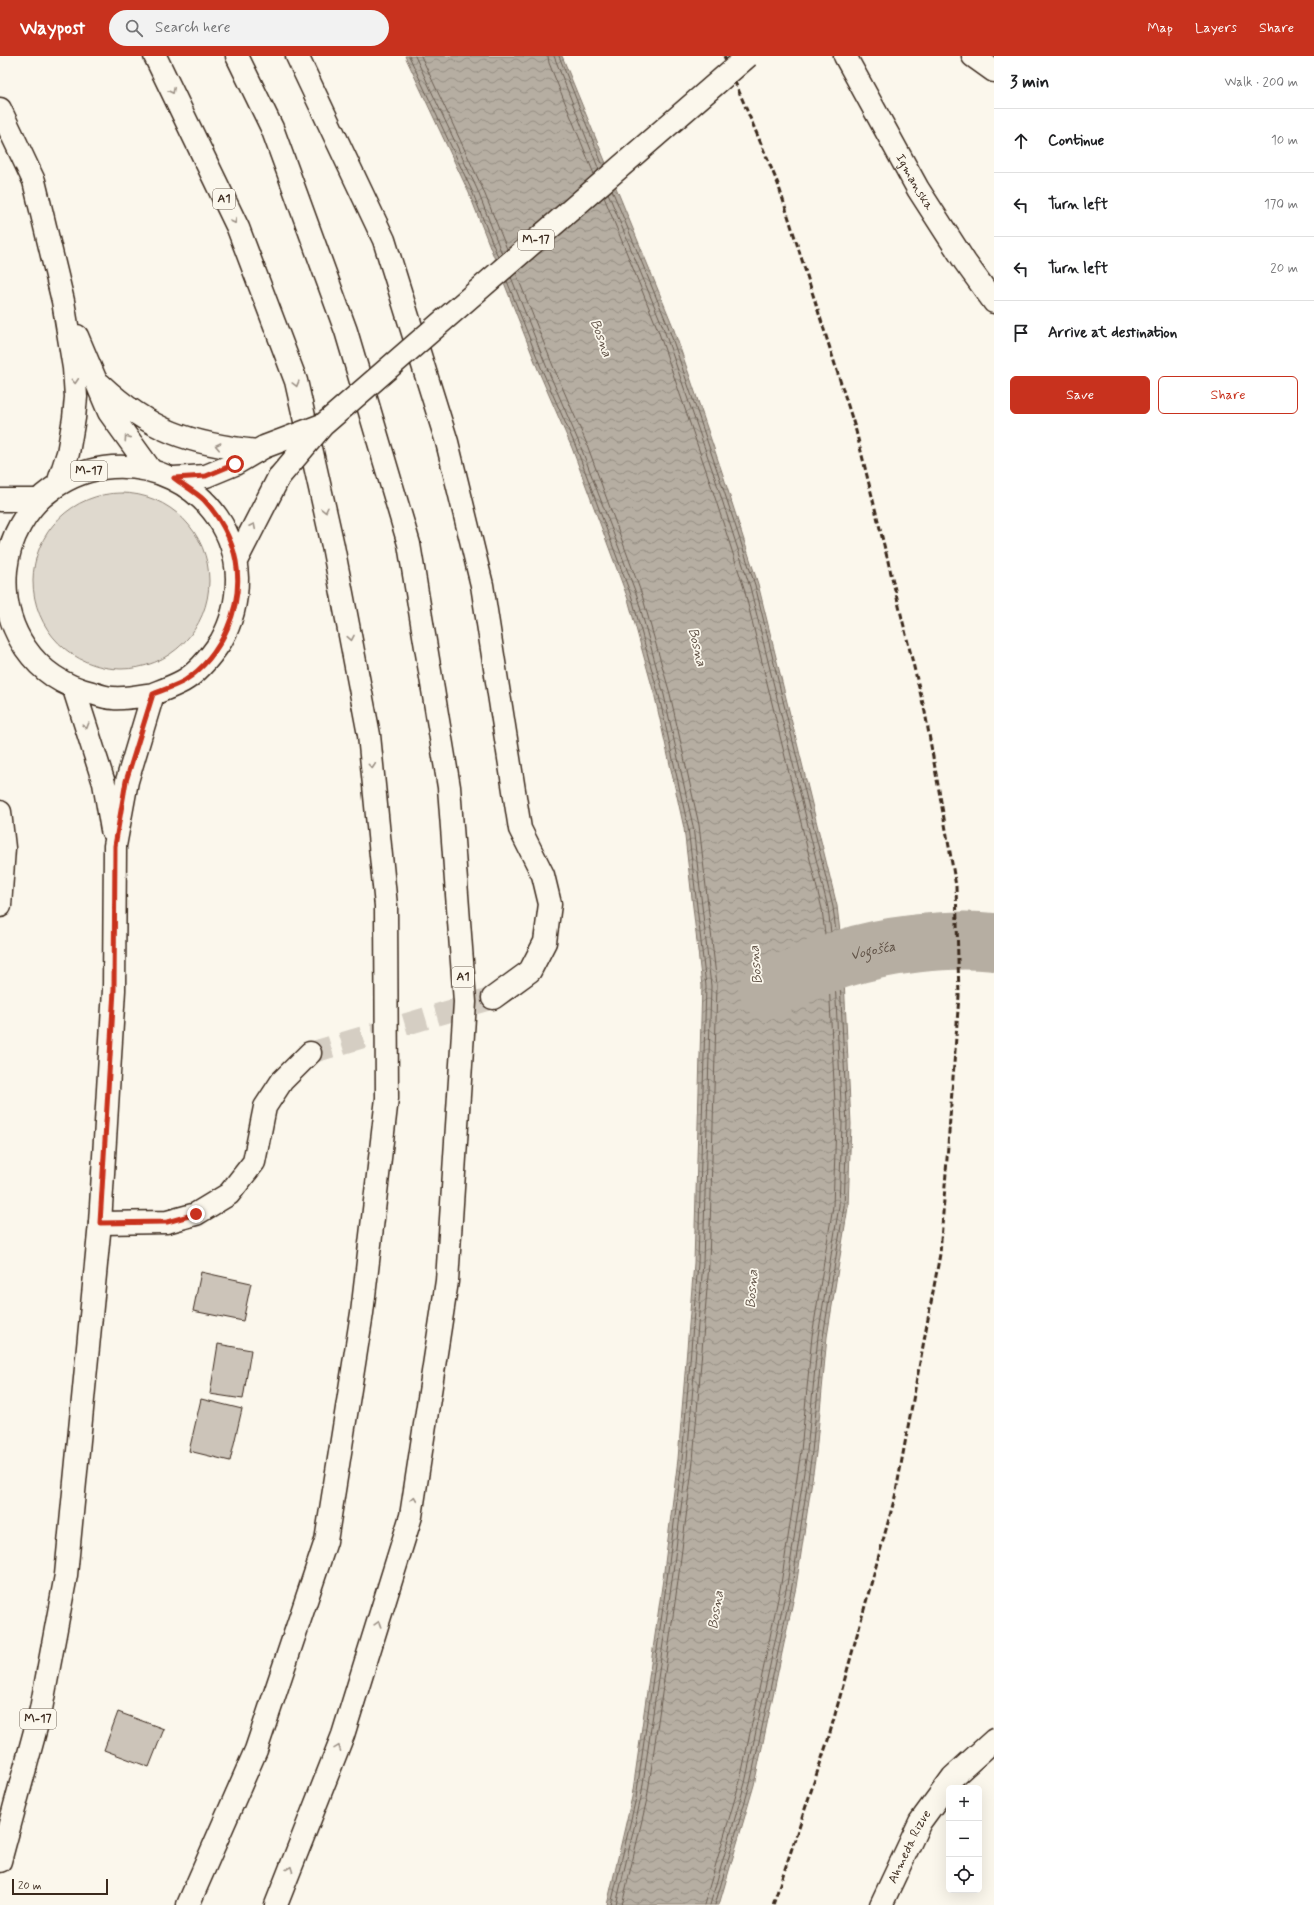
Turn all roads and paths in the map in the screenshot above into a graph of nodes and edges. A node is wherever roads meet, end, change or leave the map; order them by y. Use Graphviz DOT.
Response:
graph roads {
  1 [pos="155,56"];
  2 [pos="237,56"];
  3 [pos="297,56"];
  4 [pos="748,56"];
  5 [pos="845,56"];
  6 [pos="973,56"];
  7 [pos="994,71"];
  8 [pos="0,108"];
  9 [pos="63,301"];
  10 [pos="994,302"];
  11 [pos="96,379"];
  12 [pos="323,424"];
  13 [pos="260,449"];
  14 [pos="150,469"];
  15 [pos="174,478"];
  16 [pos="58,484"];
  17 [pos="0,500"];
  18 [pos="38,500"];
  19 [pos="236,561"];
  20 [pos="2,586"];
  21 [pos="74,689"];
  22 [pos="153,694"];
  23 [pos="0,812"];
  24 [pos="115,846"];
  25 [pos="0,906"];
  26 [pos="493,998"];
  27 [pos="310,1053"];
  28 [pos="100,1223"];
  29 [pos="994,1740"];
  30 [pos="0,1861"];
  31 [pos="188,1905"];
  32 [pos="276,1905"];
  33 [pos="881,1905"];
  1 -- 31 [label="main road, A1, one-way"];
  32 -- 2 [label="main road, A1, one-way"];
  3 -- 26 [label="main road"];
  4 -- 12 [label="main road, M-17, bridge"];
  5 -- 10 [label="main road, Igmanska"];
  6 -- 7 [label="main road"];
  8 -- 9 [label="main road"];
  9 -- 11 [label="main road"];
  9 -- 16 [label="main road, one-way"];
  13 -- 11 [label="main road, one-way"];
  14 -- 11 [label="main road, one-way"];
  12 -- 13 [label="main road, M-17, bridge"];
  19 -- 12 [label="main road, M-17, one-way, bridge"];
  13 -- 15 [label="main road, M-17"];
  14 -- 15 [label="main road, M-17"];
  14 -- 16 [label="main road, M-17"];
  15 -- 19 [label="main road, M-17"];
  16 -- 18 [label="main road, M-17"];
  17 -- 18 [label="main road"];
  18 -- 20 [label="main road, M-17"];
  19 -- 22 [label="main road, M-17"];
  20 -- 21 [label="main road, M-17"];
  21 -- 22 [label="main road, M-17"];
  21 -- 24 [label="main road, M-17, one-way"];
  22 -- 24 [label="main road, M-17"];
  23 -- 25 [label="main road"];
  24 -- 28 [label="main road, M-17"];
  27 -- 28 [label="main road"];
  28 -- 30 [label="main road, M-17"];
  29 -- 33 [label="main road, Ahmeda Rizve"];
}
